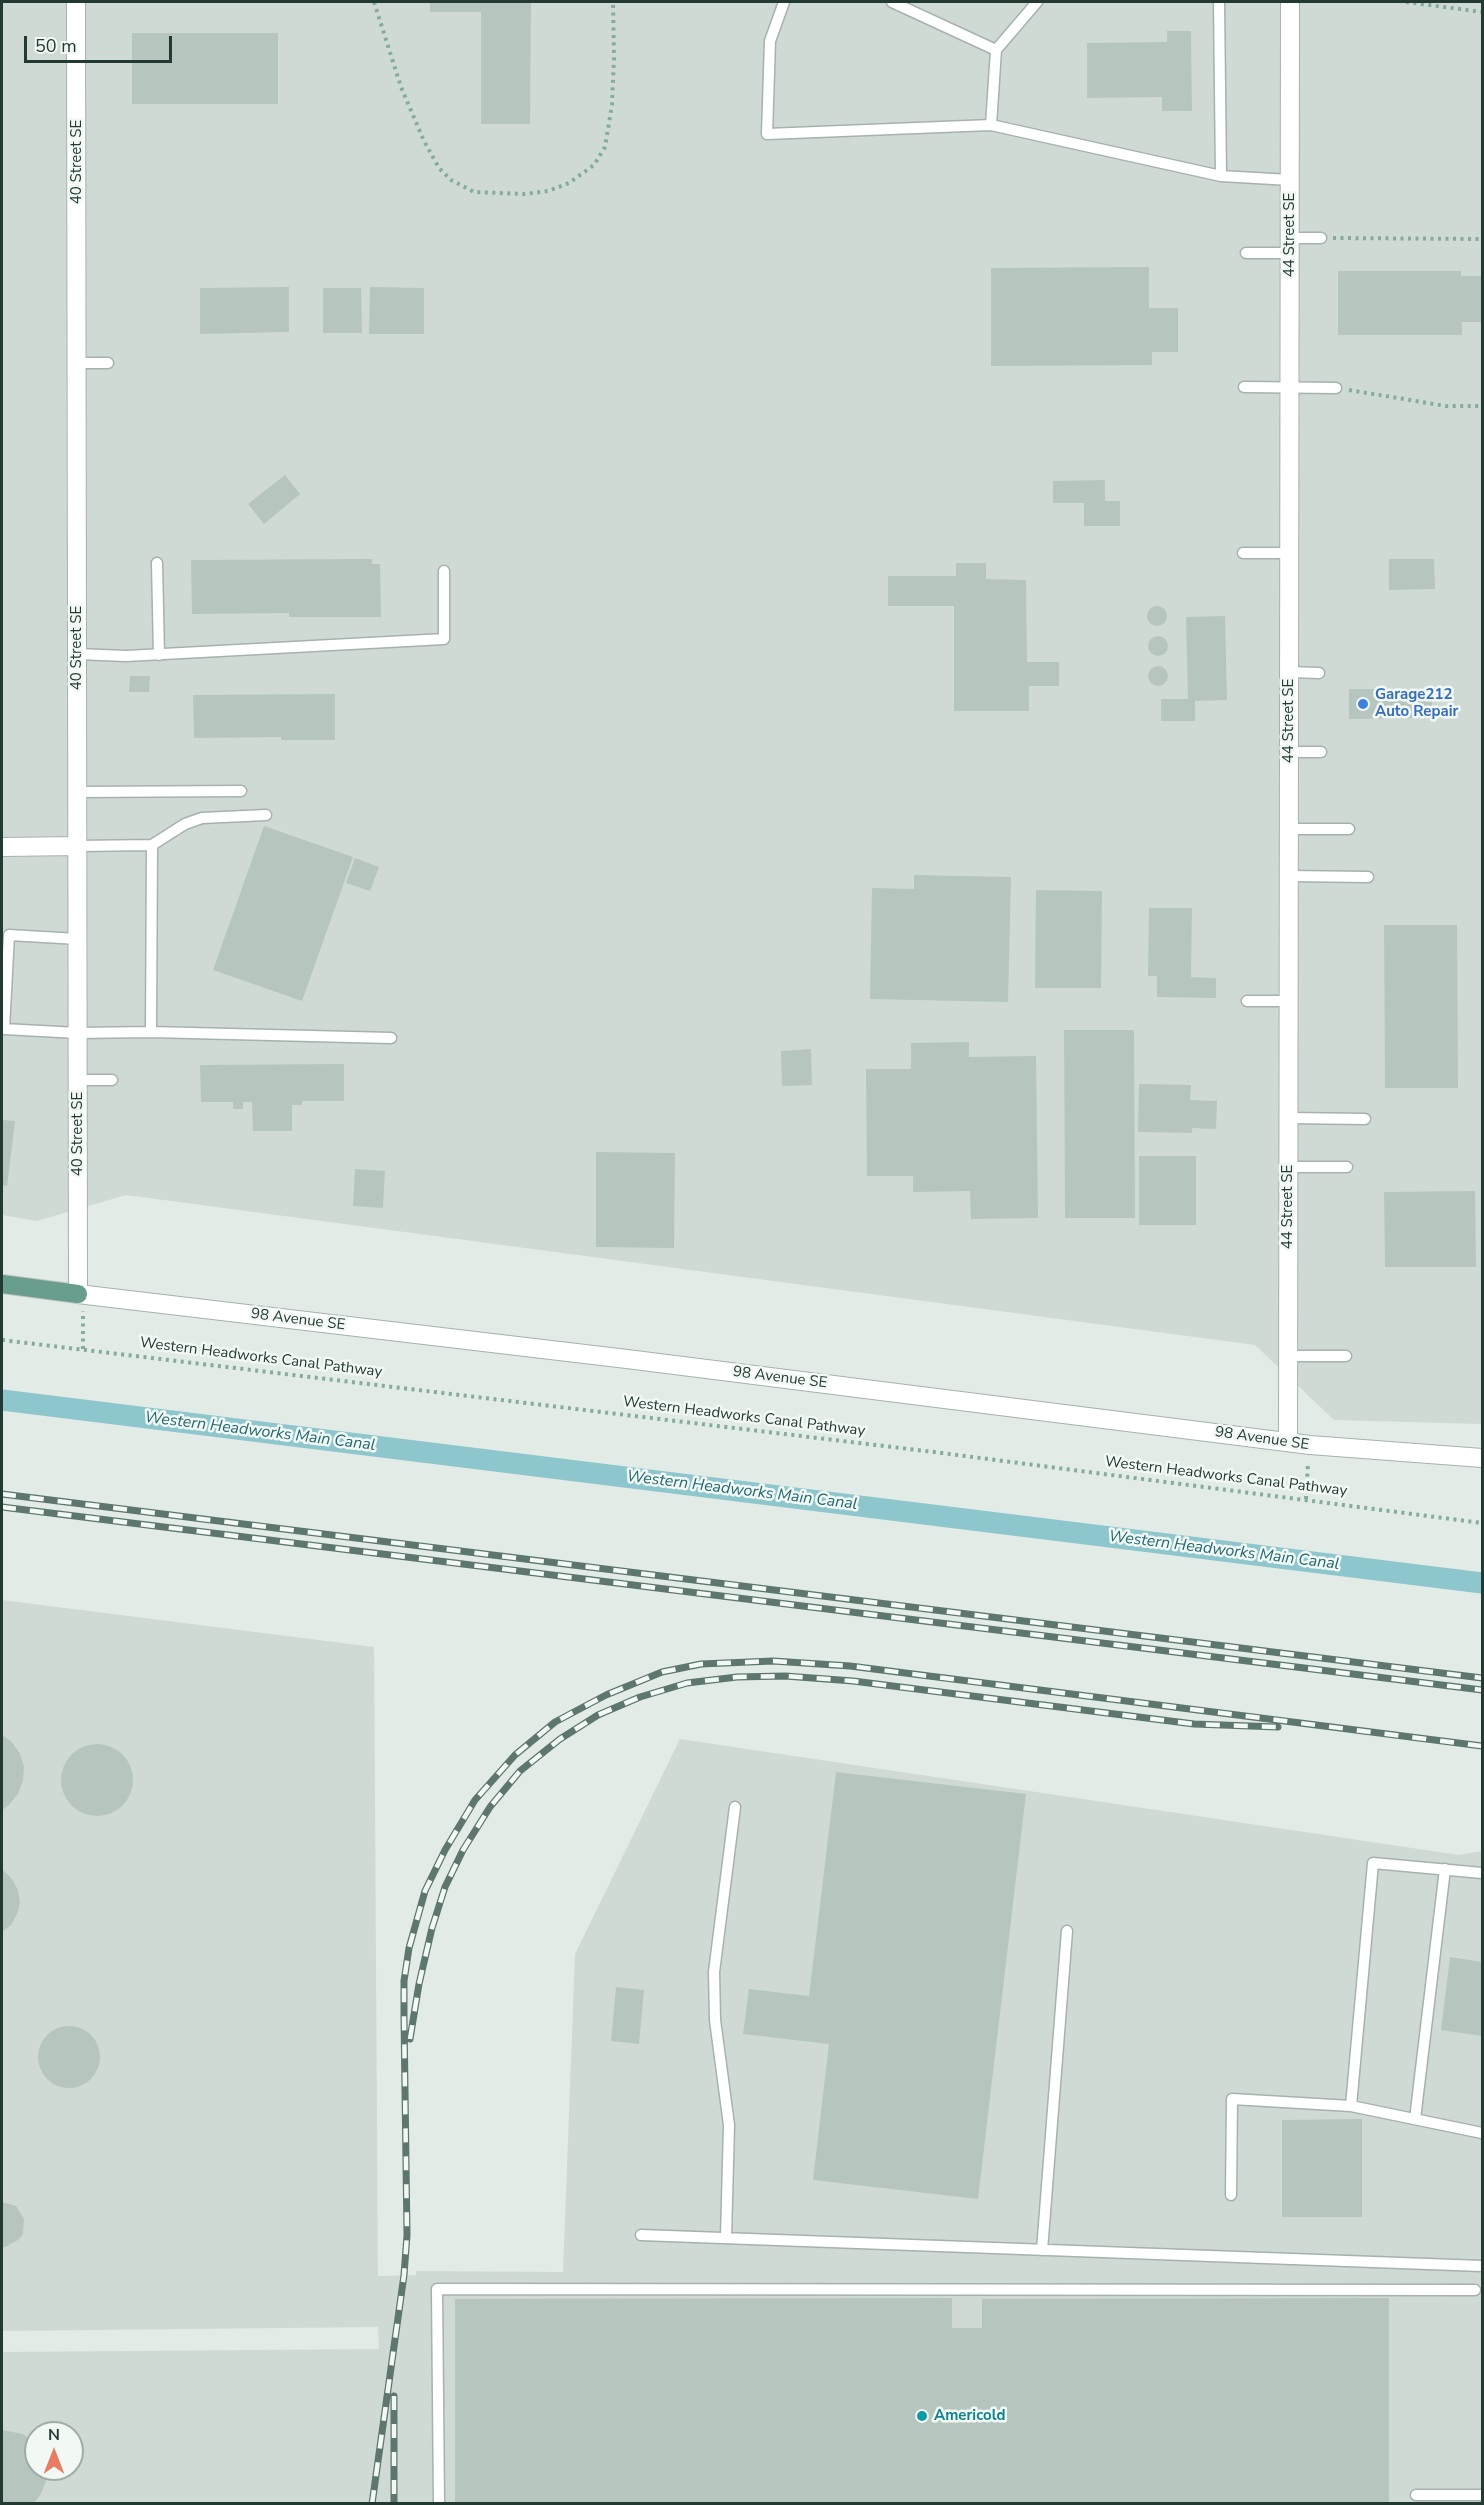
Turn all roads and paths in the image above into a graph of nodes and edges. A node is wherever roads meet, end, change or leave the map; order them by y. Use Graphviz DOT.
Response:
graph roads {
  1 [pos="76,2"];
  2 [pos="374,2"];
  3 [pos="613,2"];
  4 [pos="784,2"];
  5 [pos="892,2"];
  6 [pos="1037,2"];
  7 [pos="1219,2"];
  8 [pos="1290,2"];
  9 [pos="1406,2"];
  10 [pos="1482,12"];
  11 [pos="996,50"];
  12 [pos="991,125"];
  13 [pos="1221,176"];
  14 [pos="1290,180"];
  15 [pos="1321,238"];
  16 [pos="1482,239"];
  17 [pos="1290,246"];
  18 [pos="1246,253"];
  19 [pos="77,363"];
  20 [pos="108,363"];
  21 [pos="1244,387"];
  22 [pos="1290,387"];
  23 [pos="1336,388"];
  24 [pos="1482,406"];
  25 [pos="1243,553"];
  26 [pos="1289,553"];
  27 [pos="157,563"];
  28 [pos="444,571"];
  29 [pos="77,654"];
  30 [pos="159,655"];
  31 [pos="1289,672"];
  32 [pos="1319,673"];
  33 [pos="1289,752"];
  34 [pos="1321,752"];
  35 [pos="241,791"];
  36 [pos="78,792"];
  37 [pos="266,815"];
  38 [pos="1289,829"];
  39 [pos="1349,829"];
  40 [pos="152,845"];
  41 [pos="78,846"];
  42 [pos="2,847"];
  43 [pos="1289,876"];
  44 [pos="1368,877"];
  45 [pos="78,939"];
  46 [pos="1246,1001"];
  47 [pos="1288,1001"];
  48 [pos="151,1032"];
  49 [pos="78,1033"];
  50 [pos="391,1038"];
  51 [pos="78,1080"];
  52 [pos="112,1080"];
  53 [pos="1288,1119"];
  54 [pos="1365,1119"];
  55 [pos="1288,1167"];
  56 [pos="1347,1167"];
  57 [pos="2,1284"];
  58 [pos="78,1294"];
  59 [pos="2,1340"];
  60 [pos="83,1349"];
  61 [pos="1288,1356"];
  62 [pos="1346,1356"];
  63 [pos="1288,1441"];
  64 [pos="1310,1445"];
  65 [pos="1482,1458"];
  66 [pos="1306,1498"];
  67 [pos="1482,1523"];
  68 [pos="735,1807"];
  69 [pos="1445,1869"];
  70 [pos="1482,1873"];
  71 [pos="1067,1931"];
  72 [pos="1351,2106"];
  73 [pos="1415,2119"];
  74 [pos="1482,2133"];
  75 [pos="1231,2195"];
  76 [pos="641,2235"];
  77 [pos="726,2238"];
  78 [pos="1042,2250"];
  79 [pos="1482,2266"];
  80 [pos="1475,2290"];
  81 [pos="1416,2495"];
  82 [pos="1482,2495"];
  83 [pos="439,2504"];
  1 -- 19 [label="street, 40 Street SE"];
  2 -- 3 [label="path"];
  4 -- 12 [label="lane"];
  5 -- 11 [label="lane"];
  6 -- 11 [label="lane"];
  7 -- 13 [label="lane"];
  8 -- 14 [label="street, 44 Street SE"];
  9 -- 10 [label="path"];
  11 -- 12 [label="lane"];
  12 -- 13 [label="lane"];
  13 -- 14 [label="lane"];
  14 -- 17 [label="street, 44 Street SE"];
  15 -- 16 [label="path"];
  15 -- 17 [label="lane"];
  17 -- 18 [label="lane"];
  17 -- 22 [label="street, 44 Street SE"];
  19 -- 20 [label="lane"];
  19 -- 29 [label="street, 40 Street SE"];
  21 -- 22 [label="lane"];
  22 -- 23 [label="lane"];
  22 -- 26 [label="street, 44 Street SE"];
  23 -- 24 [label="path"];
  25 -- 26 [label="lane"];
  26 -- 31 [label="street, 44 Street SE"];
  27 -- 30 [label="lane"];
  28 -- 30 [label="lane"];
  29 -- 30 [label="lane"];
  29 -- 36 [label="street, 40 Street SE"];
  31 -- 32 [label="lane"];
  31 -- 33 [label="street, 44 Street SE"];
  33 -- 34 [label="lane"];
  33 -- 38 [label="street, 44 Street SE"];
  35 -- 36 [label="lane"];
  36 -- 41 [label="street, 40 Street SE"];
  37 -- 40 [label="lane"];
  38 -- 39 [label="lane"];
  38 -- 43 [label="street, 44 Street SE"];
  40 -- 41 [label="lane"];
  40 -- 48 [label="lane"];
  41 -- 42 [label="street"];
  41 -- 45 [label="street, 40 Street SE"];
  43 -- 44 [label="lane"];
  43 -- 47 [label="street, 44 Street SE"];
  45 -- 49 [label="street, 40 Street SE"];
  45 -- 49 [label="lane"];
  46 -- 47 [label="lane"];
  47 -- 53 [label="street, 44 Street SE"];
  48 -- 49 [label="lane"];
  48 -- 50 [label="lane"];
  49 -- 51 [label="street, 40 Street SE"];
  51 -- 52 [label="lane"];
  51 -- 58 [label="street, 40 Street SE"];
  53 -- 54 [label="lane"];
  53 -- 55 [label="street, 44 Street SE"];
  55 -- 56 [label="lane"];
  55 -- 61 [label="street, 44 Street SE"];
  57 -- 58 [label="main road"];
  58 -- 60 [label="path"];
  58 -- 63 [label="street, 98 Avenue SE"];
  59 -- 60 [label="path, Western Headworks Canal Pathway"];
  60 -- 66 [label="path, Western Headworks Canal Pathway"];
  61 -- 62 [label="lane"];
  61 -- 63 [label="street, 44 Street SE"];
  63 -- 64 [label="street, 98 Avenue SE"];
  64 -- 65 [label="street, 98 Avenue SE"];
  64 -- 66 [label="path"];
  66 -- 67 [label="path, Western Headworks Canal Pathway"];
  68 -- 77 [label="lane"];
  69 -- 70 [label="lane"];
  69 -- 72 [label="lane"];
  69 -- 73 [label="lane"];
  71 -- 78 [label="lane"];
  72 -- 73 [label="lane"];
  72 -- 75 [label="lane"];
  73 -- 74 [label="lane"];
  76 -- 77 [label="lane"];
  77 -- 78 [label="lane"];
  78 -- 79 [label="lane"];
  80 -- 83 [label="lane"];
  81 -- 82 [label="lane"];
}
